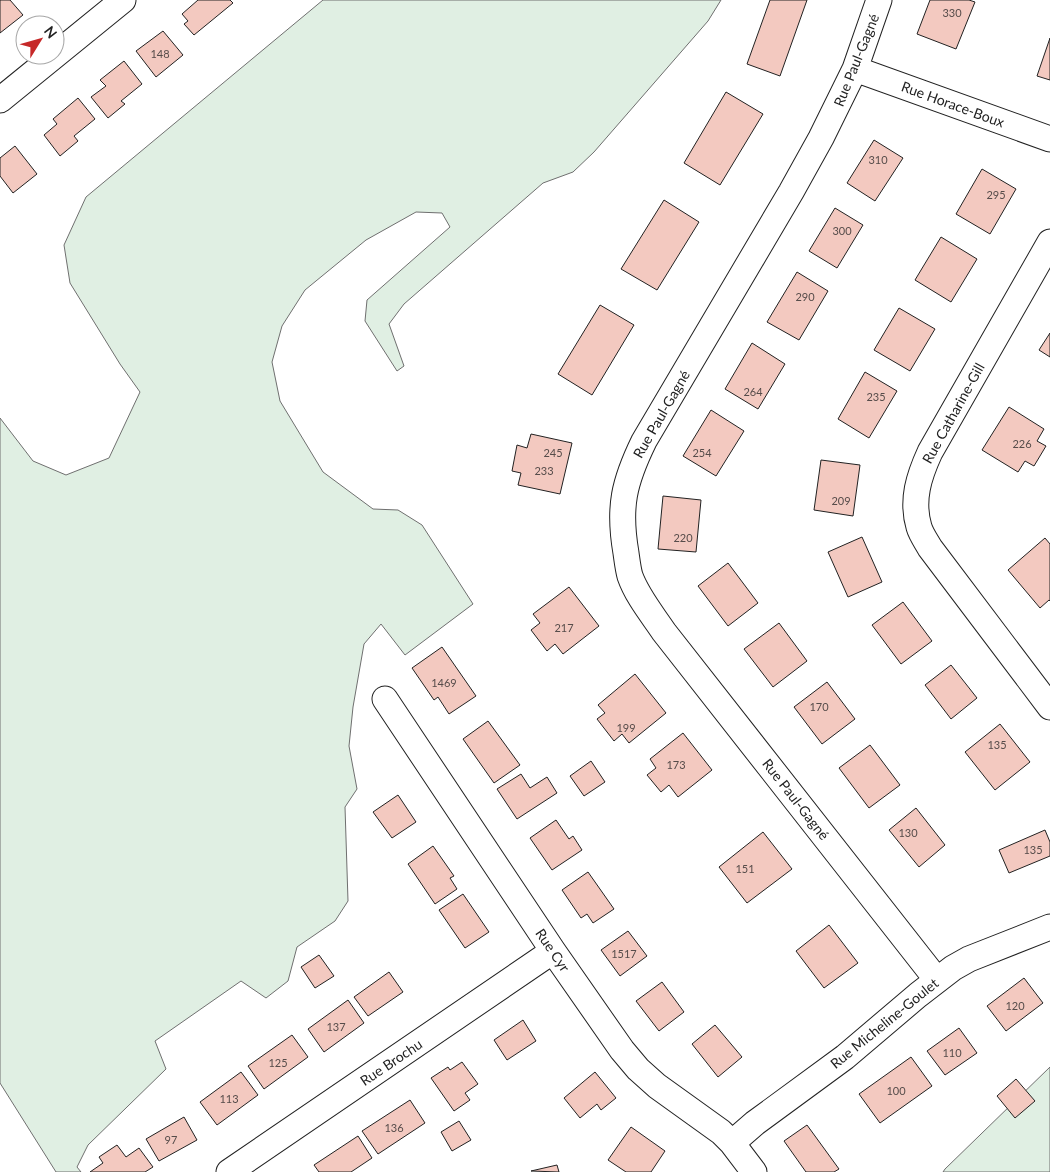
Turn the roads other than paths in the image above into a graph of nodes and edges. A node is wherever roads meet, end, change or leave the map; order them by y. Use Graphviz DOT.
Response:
graph roads {
  1 [pos="123,0"];
  2 [pos="880,0"];
  3 [pos="855,69"];
  4 [pos="0,100"];
  5 [pos="1050,139"];
  6 [pos="1050,242"];
  7 [pos="1043,681"];
  8 [pos="385,699"];
  9 [pos="1050,707"];
  10 [pos="1050,927"];
  11 [pos="553,951"];
  12 [pos="937,980"];
  13 [pos="732,1143"];
  14 [pos="229,1172"];
  15 [pos="754,1172"];
  1 -- 4 [label="street"];
  2 -- 3 [label="street, Rue Paul-Gagné"];
  3 -- 5 [label="street, Rue Horace-Boux"];
  3 -- 12 [label="street, Rue Paul-Gagné"];
  6 -- 7 [label="street, Rue Catharine-Gill"];
  7 -- 9 [label="street, Rue Catharine-Gill"];
  8 -- 11 [label="street, Rue Cyr"];
  10 -- 12 [label="street, Rue Micheline-Goulet"];
  11 -- 13 [label="street, Rue Cyr"];
  11 -- 14 [label="street, Rue Brochu"];
  12 -- 13 [label="street, Rue Micheline-Goulet"];
  13 -- 15 [label="street, Rue Cyr"];
}
